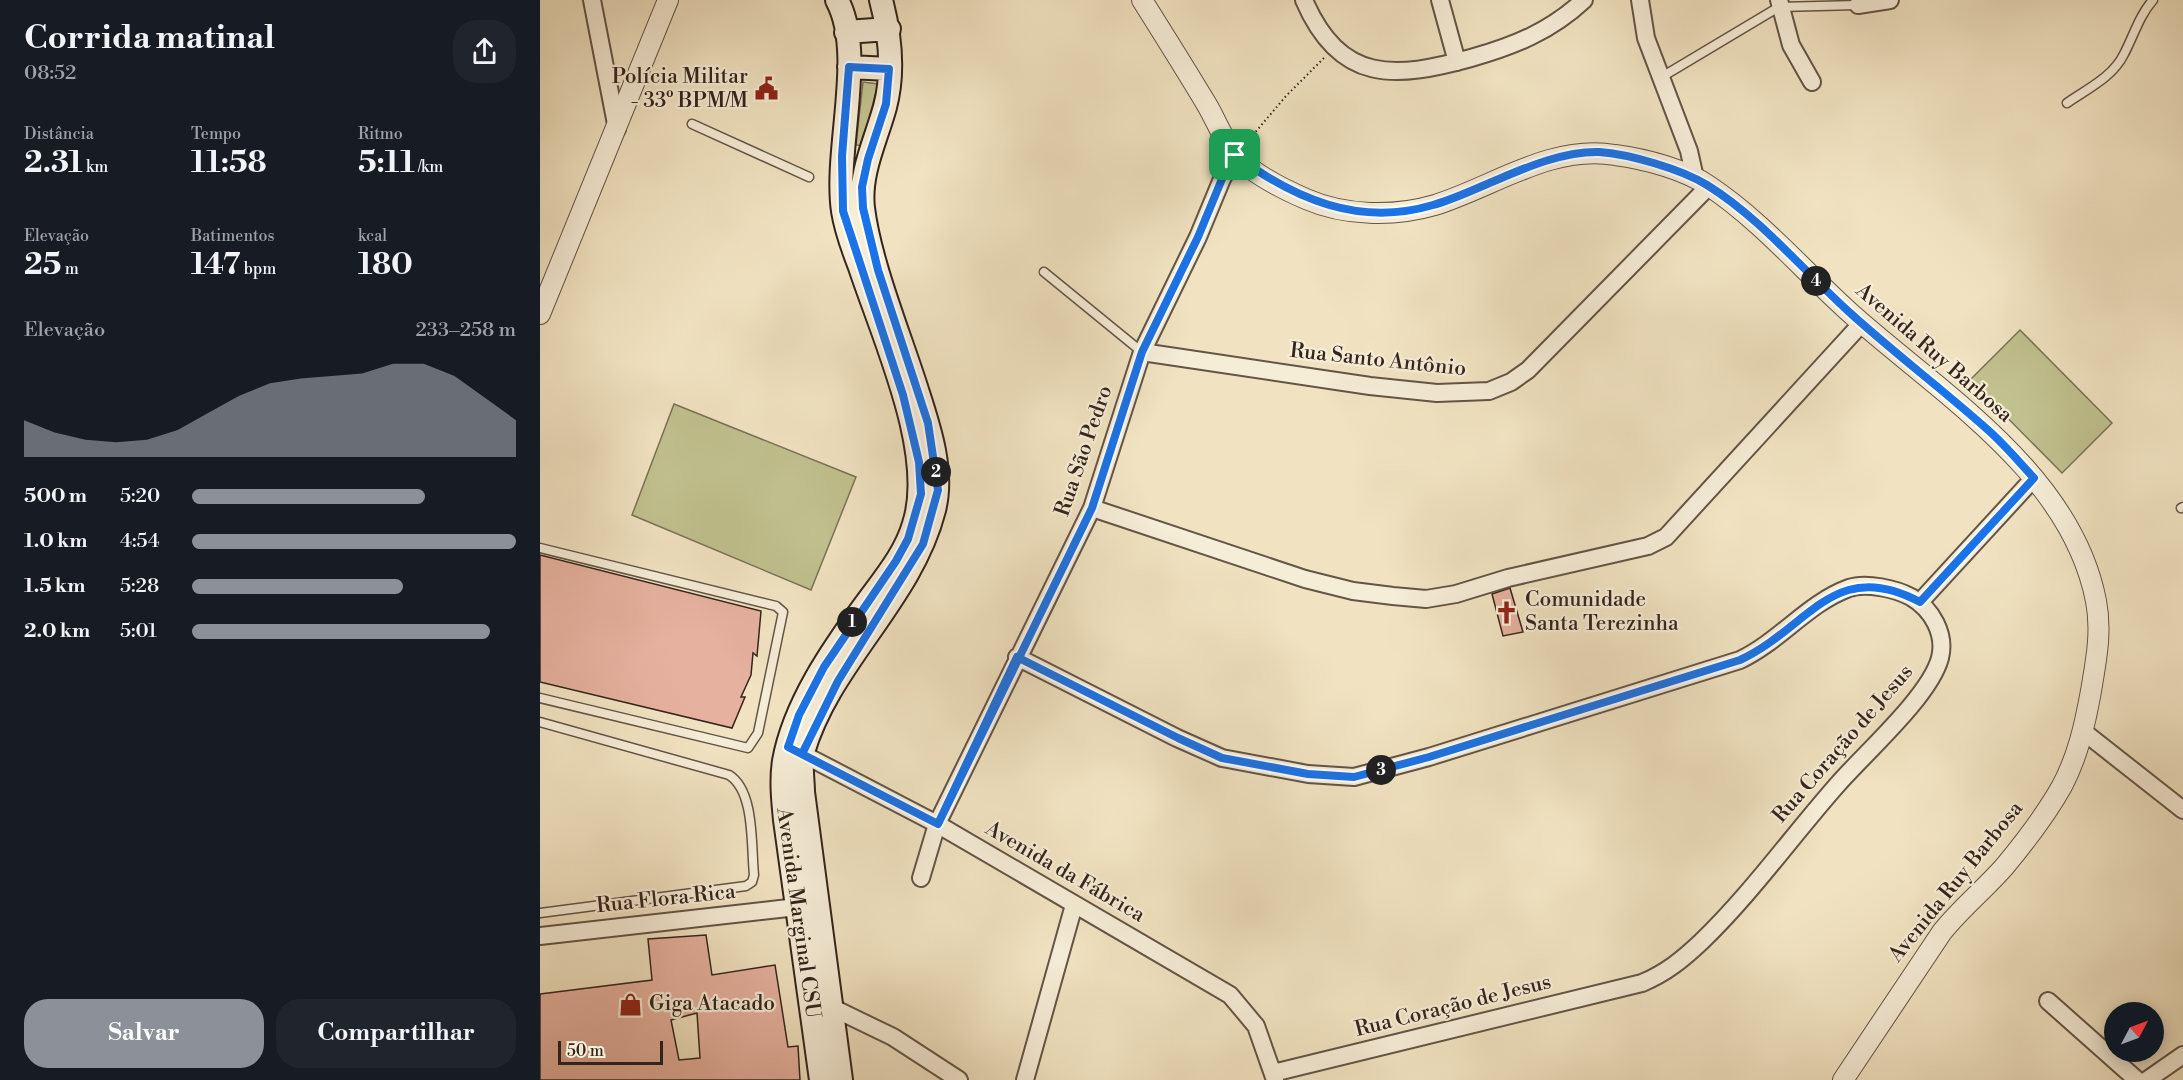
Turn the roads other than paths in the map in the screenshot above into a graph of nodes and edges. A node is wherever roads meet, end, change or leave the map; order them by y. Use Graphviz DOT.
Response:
graph roads {
  1 [pos="592,0"];
  2 [pos="668,0"];
  3 [pos="837,0"];
  4 [pos="881,0"];
  5 [pos="1142,0"];
  6 [pos="1304,0"];
  7 [pos="1440,0"];
  8 [pos="1890,0"];
  9 [pos="2153,0"];
  10 [pos="1779,3"];
  11 [pos="1575,4"];
  12 [pos="1644,4"];
  13 [pos="1858,5"];
  14 [pos="889,29"];
  15 [pos="846,32"];
  16 [pos="1457,62"];
  17 [pos="849,67"];
  18 [pos="889,69"];
  19 [pos="1660,78"];
  20 [pos="1812,82"];
  21 [pos="2067,103"];
  22 [pos="692,124"];
  23 [pos="617,130"];
  24 [pos="1235,155"];
  25 [pos="809,177"];
  26 [pos="1702,182"];
  27 [pos="1044,272"];
  28 [pos="546,288"];
  29 [pos="540,314"];
  30 [pos="1862,323"];
  31 [pos="1142,352"];
  32 [pos="2034,478"];
  33 [pos="1092,508"];
  34 [pos="540,548"];
  35 [pos="1920,602"];
  36 [pos="1017,657"];
  37 [pos="540,698"];
  38 [pos="540,722"];
  39 [pos="2084,732"];
  40 [pos="795,750"];
  41 [pos="2183,810"];
  42 [pos="938,824"];
  43 [pos="921,878"];
  44 [pos="1074,905"];
  45 [pos="797,907"];
  46 [pos="540,913"];
  47 [pos="540,936"];
  48 [pos="2048,1001"];
  49 [pos="833,1008"];
  50 [pos="2183,1055"];
  51 [pos="1274,1076"];
  52 [pos="821,1080"];
  53 [pos="841,1080"];
  54 [pos="959,1080"];
  55 [pos="1025,1080"];
  56 [pos="1843,1080"];
  57 [pos="2137,1080"];
  58 [pos="2147,1080"];
  1 -- 23 [label="street"];
  2 -- 23 [label="street"];
  3 -- 15 [label="main road"];
  4 -- 14 [label="main road"];
  5 -- 24 [label="street, Avenida Ruy Barbosa"];
  6 -- 16 [label="street"];
  7 -- 16 [label="street"];
  8 -- 13 [label="street"];
  9 -- 21 [label="lane"];
  10 -- 13 [label="lane"];
  10 -- 19 [label="lane"];
  10 -- 20 [label="street"];
  11 -- 16 [label="street"];
  12 -- 19 [label="street"];
  14 -- 15 [label="main road"];
  14 -- 18 [label="main road"];
  15 -- 17 [label="main road"];
  17 -- 18 [label="main road"];
  17 -- 40 [label="main road"];
  18 -- 40 [label="main road"];
  19 -- 26 [label="street"];
  22 -- 25 [label="lane"];
  23 -- 28 [label="street"];
  24 -- 26 [label="street, Avenida Ruy Barbosa"];
  24 -- 31 [label="street, Rua São Pedro"];
  26 -- 30 [label="street, Avenida Ruy Barbosa"];
  26 -- 31 [label="street, Rua Santo Antônio"];
  27 -- 31 [label="lane"];
  28 -- 29 [label="street"];
  30 -- 32 [label="street, Avenida Ruy Barbosa"];
  30 -- 33 [label="street"];
  31 -- 33 [label="street, Rua São Pedro"];
  32 -- 35 [label="street"];
  32 -- 39 [label="street, Avenida Ruy Barbosa"];
  33 -- 36 [label="street, Rua São Pedro"];
  34 -- 37 [label="lane"];
  35 -- 36 [label="street"];
  35 -- 51 [label="street, Rua Coração de Jesus"];
  36 -- 42 [label="street, Rua São Pedro"];
  38 -- 46 [label="lane"];
  39 -- 41 [label="street"];
  39 -- 56 [label="street, Avenida Ruy Barbosa"];
  40 -- 42 [label="street, Avenida da Fábrica"];
  40 -- 45 [label="main road, Avenida Marginal CSU"];
  40 -- 49 [label="main road, Avenida Marginal CSU"];
  42 -- 43 [label="street, Rua São Pedro"];
  42 -- 44 [label="street, Avenida da Fábrica"];
  44 -- 51 [label="street, Avenida da Fábrica"];
  44 -- 55 [label="street"];
  45 -- 47 [label="street, Rua Flora Rica"];
  45 -- 52 [label="main road, Avenida Marginal CSU"];
  48 -- 57 [label="street"];
  49 -- 53 [label="main road, Avenida Marginal CSU"];
  49 -- 54 [label="street"];
  50 -- 58 [label="street"];
}
